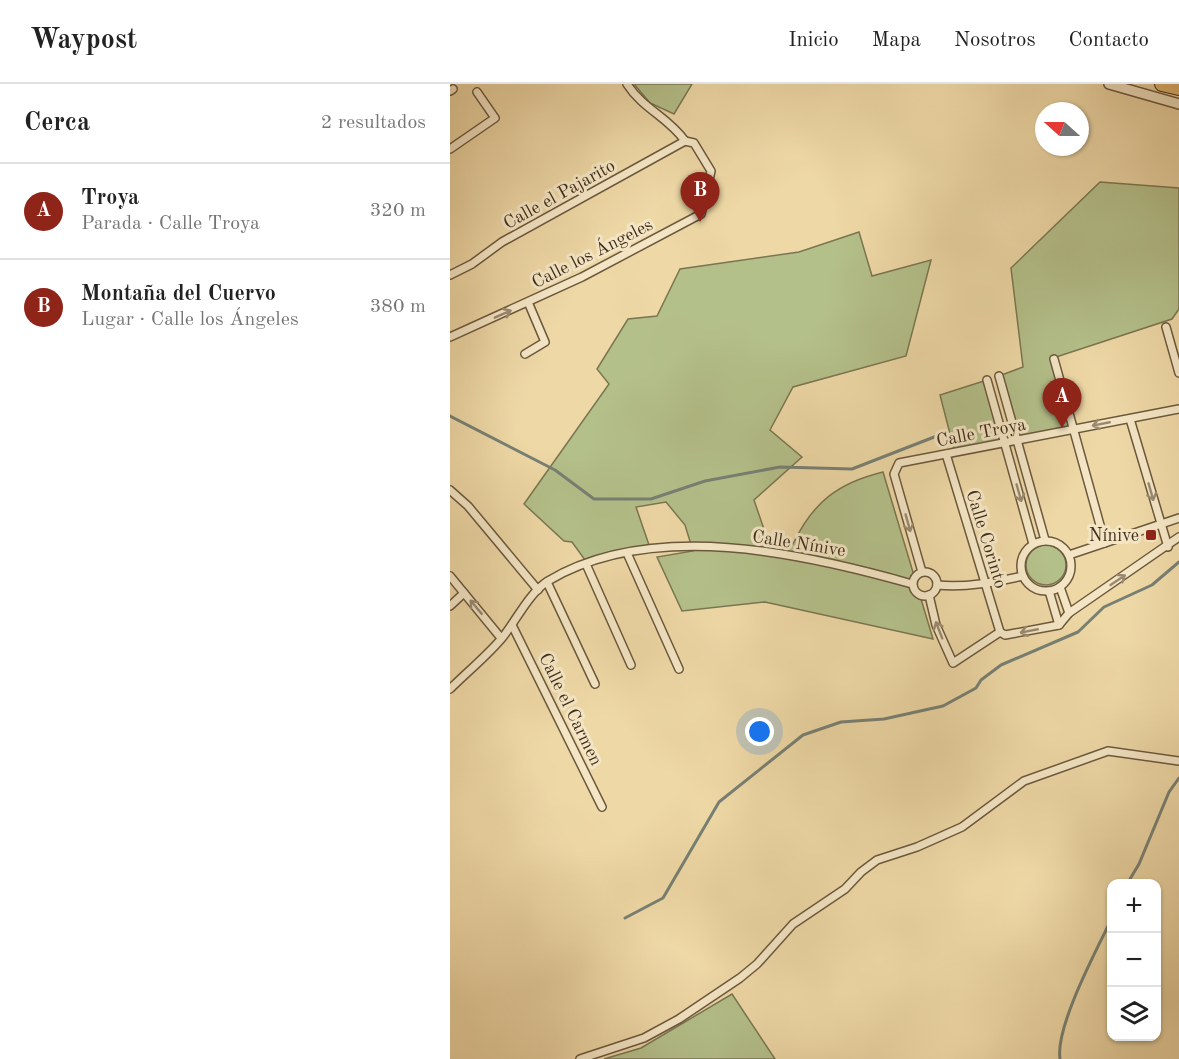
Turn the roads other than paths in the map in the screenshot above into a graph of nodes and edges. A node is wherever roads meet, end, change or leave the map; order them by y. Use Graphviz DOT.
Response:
graph roads {
  1 [pos="627,84"];
  2 [pos="1109,84"];
  3 [pos="1162,84"];
  4 [pos="1179,88"];
  5 [pos="477,92"];
  6 [pos="1179,104"];
  7 [pos="685,141"];
  8 [pos="450,149"];
  9 [pos="450,275"];
  10 [pos="528,302"];
  11 [pos="1166,327"];
  12 [pos="450,337"];
  13 [pos="525,354"];
  14 [pos="1054,359"];
  15 [pos="1179,373"];
  16 [pos="999,376"];
  17 [pos="987,380"];
  18 [pos="1179,409"];
  19 [pos="1130,419"];
  20 [pos="1074,430"];
  21 [pos="1018,441"];
  22 [pos="1004,443"];
  23 [pos="946,454"];
  24 [pos="450,490"];
  25 [pos="1179,518"];
  26 [pos="1160,524"];
  27 [pos="1179,537"];
  28 [pos="1045,540"];
  29 [pos="1105,543"];
  30 [pos="1033,544"];
  31 [pos="1168,547"];
  32 [pos="627,553"];
  33 [pos="1069,555"];
  34 [pos="586,564"];
  35 [pos="922,572"];
  36 [pos="450,576"];
  37 [pos="1023,576"];
  38 [pos="547,582"];
  39 [pos="985,583"];
  40 [pos="912,584"];
  41 [pos="937,585"];
  42 [pos="1060,587"];
  43 [pos="538,590"];
  44 [pos="1048,591"];
  45 [pos="464,593"];
  46 [pos="929,595"];
  47 [pos="450,606"];
  48 [pos="1069,613"];
  49 [pos="512,625"];
  50 [pos="1059,625"];
  51 [pos="1000,632"];
  52 [pos="501,638"];
  53 [pos="632,665"];
  54 [pos="680,669"];
  55 [pos="595,684"];
  56 [pos="450,689"];
  57 [pos="1179,761"];
  58 [pos="602,807"];
  59 [pos="580,1059"];
  1 -- 7 [label="street, Calle los Ángeles"];
  2 -- 6 [label="street"];
  3 -- 4 [label="highway"];
  5 -- 8 [label="street"];
  7 -- 9 [label="street, Calle el Pajarito"];
  7 -- 10 [label="street, Calle los Ángeles"];
  12 -- 10 [label="street, Calle los Ángeles, one-way"];
  10 -- 13 [label="street"];
  11 -- 15 [label="street"];
  14 -- 20 [label="street"];
  16 -- 21 [label="street"];
  17 -- 22 [label="street"];
  18 -- 19 [label="street, Calle Troya"];
  19 -- 20 [label="street, Calle Troya, one-way"];
  19 -- 26 [label="street, one-way"];
  20 -- 21 [label="street, Calle Troya"];
  20 -- 29 [label="street"];
  21 -- 22 [label="street, Calle Troya"];
  21 -- 28 [label="street"];
  22 -- 23 [label="street, Calle Troya"];
  22 -- 30 [label="street, one-way"];
  23 -- 35 [label="street, Calle Troya, one-way"];
  23 -- 39 [label="street, Calle Corinto"];
  24 -- 43 [label="street"];
  25 -- 26 [label="street"];
  26 -- 29 [label="street"];
  26 -- 31 [label="street"];
  27 -- 31 [label="street"];
  28 -- 30 [label="street"];
  28 -- 33 [label="street"];
  29 -- 33 [label="street"];
  30 -- 37 [label="street"];
  48 -- 31 [label="street, one-way"];
  32 -- 34 [label="street, Calle Nínive"];
  32 -- 40 [label="street, Calle Nínive"];
  32 -- 54 [label="street"];
  33 -- 42 [label="street"];
  34 -- 38 [label="street, Calle Nínive"];
  34 -- 53 [label="street"];
  35 -- 40 [label="street"];
  35 -- 41 [label="street"];
  36 -- 45 [label="street"];
  37 -- 39 [label="street"];
  37 -- 44 [label="street"];
  38 -- 43 [label="street, Calle Nínive"];
  38 -- 55 [label="street"];
  39 -- 41 [label="street"];
  39 -- 51 [label="street, Calle Corinto"];
  40 -- 46 [label="street"];
  41 -- 46 [label="street"];
  42 -- 44 [label="street"];
  42 -- 48 [label="street"];
  43 -- 49 [label="street, Calle Nínive"];
  44 -- 50 [label="street"];
  45 -- 47 [label="street"];
  52 -- 45 [label="street, one-way"];
  51 -- 46 [label="street, one-way"];
  48 -- 50 [label="street"];
  49 -- 52 [label="street, Calle Nínive"];
  49 -- 58 [label="street, Calle el Carmen"];
  50 -- 51 [label="street, one-way"];
  52 -- 56 [label="street, Calle Nínive"];
  57 -- 59 [label="street"];
}
